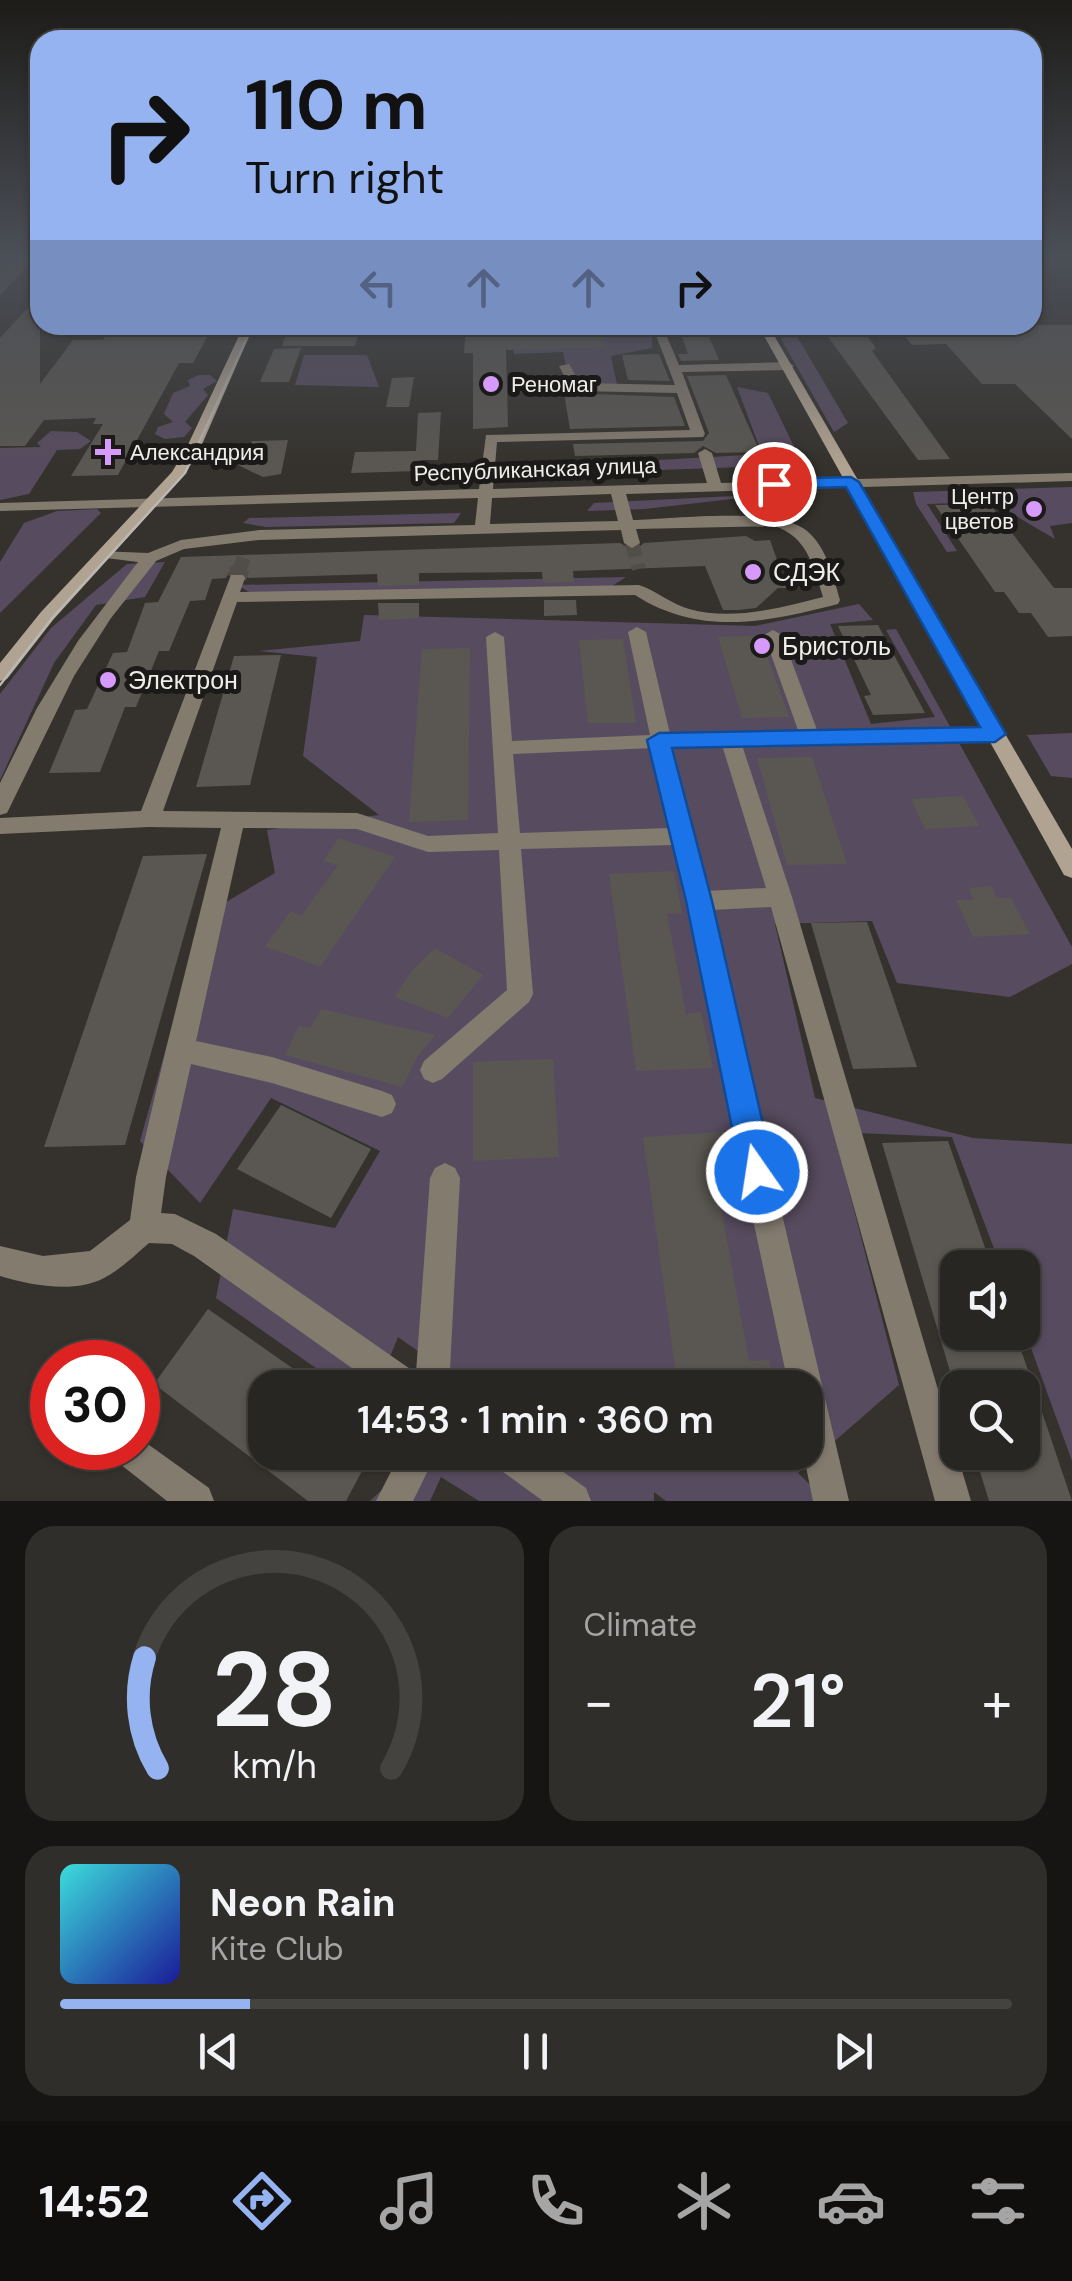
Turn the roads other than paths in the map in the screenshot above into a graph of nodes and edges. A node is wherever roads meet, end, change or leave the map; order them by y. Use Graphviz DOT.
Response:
graph roads {
  1 [pos="244,335"];
  2 [pos="661,335"];
  3 [pos="769,335"];
  4 [pos="565,366"];
  5 [pos="788,366"];
  6 [pos="675,369"];
  7 [pos="682,389"];
  8 [pos="705,453"];
  9 [pos="1072,477"];
  10 [pos="851,482"];
  11 [pos="716,486"];
  12 [pos="617,489"];
  13 [pos="484,494"];
  14 [pos="156,500"];
  15 [pos="0,507"];
  16 [pos="630,524"];
  17 [pos="482,529"];
  18 [pos="251,536"];
  19 [pos="632,543"];
  20 [pos="104,554"];
  21 [pos="244,556"];
  22 [pos="150,558"];
  23 [pos="639,569"];
  24 [pos="640,590"];
  25 [pos="637,632"];
  26 [pos="773,635"];
  27 [pos="495,637"];
  28 [pos="0,675"];
  29 [pos="995,734"];
  30 [pos="810,737"];
  31 [pos="730,738"];
  32 [pos="659,740"];
  33 [pos="501,748"];
  34 [pos="0,807"];
  35 [pos="148,819"];
  36 [pos="234,820"];
  37 [pos="0,826"];
  38 [pos="682,836"];
  39 [pos="508,842"];
  40 [pos="1072,869"];
  41 [pos="780,897"];
  42 [pos="699,901"];
  43 [pos="179,1049"];
  44 [pos="433,1070"];
  45 [pos="382,1104"];
  46 [pos="446,1178"];
  47 [pos="144,1228"];
  48 [pos="0,1259"];
  49 [pos="383,1370"];
  50 [pos="433,1370"];
  51 [pos="156,1470"];
  52 [pos="410,1470"];
  53 [pos="529,1470"];
  54 [pos="196,1501"];
  55 [pos="394,1501"];
  56 [pos="573,1501"];
  57 [pos="831,1501"];
  58 [pos="953,1501"];
  1 -- 14 [label="main road"];
  2 -- 6 [label="street"];
  3 -- 5 [label="main road"];
  4 -- 7 [label="street"];
  5 -- 6 [label="street"];
  5 -- 10 [label="main road"];
  6 -- 7 [label="street"];
  7 -- 13 [label="street"];
  8 -- 11 [label="street"];
  9 -- 10 [label="street, Республиканская улица"];
  10 -- 11 [label="street, Республиканская улица"];
  10 -- 29 [label="main road"];
  11 -- 12 [label="street, Республиканская улица"];
  12 -- 13 [label="street, Республиканская улица"];
  12 -- 16 [label="street"];
  13 -- 14 [label="street, Республиканская улица"];
  13 -- 17 [label="street"];
  14 -- 15 [label="street, Республиканская улица"];
  14 -- 20 [label="main road"];
  16 -- 17 [label="street"];
  16 -- 19 [label="street"];
  16 -- 24 [label="street"];
  17 -- 18 [label="street"];
  18 -- 21 [label="street"];
  18 -- 22 [label="street"];
  20 -- 22 [label="street"];
  20 -- 28 [label="main road"];
  22 -- 34 [label="street"];
  23 -- 24 [label="street"];
  24 -- 35 [label="street"];
  25 -- 32 [label="street"];
  26 -- 30 [label="street"];
  27 -- 33 [label="street"];
  29 -- 30 [label="street"];
  29 -- 40 [label="main road"];
  30 -- 31 [label="street"];
  31 -- 32 [label="street"];
  31 -- 41 [label="street"];
  32 -- 33 [label="street"];
  32 -- 38 [label="street"];
  33 -- 39 [label="street"];
  35 -- 36 [label="street"];
  35 -- 37 [label="street"];
  36 -- 39 [label="street"];
  36 -- 43 [label="street"];
  38 -- 39 [label="street"];
  38 -- 42 [label="street"];
  39 -- 44 [label="street"];
  41 -- 42 [label="street"];
  41 -- 58 [label="street"];
  42 -- 57 [label="street"];
  43 -- 45 [label="street"];
  43 -- 47 [label="street"];
  46 -- 50 [label="street"];
  47 -- 48 [label="street"];
  47 -- 49 [label="street"];
  51 -- 54 [label="street"];
  52 -- 55 [label="street"];
  53 -- 56 [label="street"];
}
